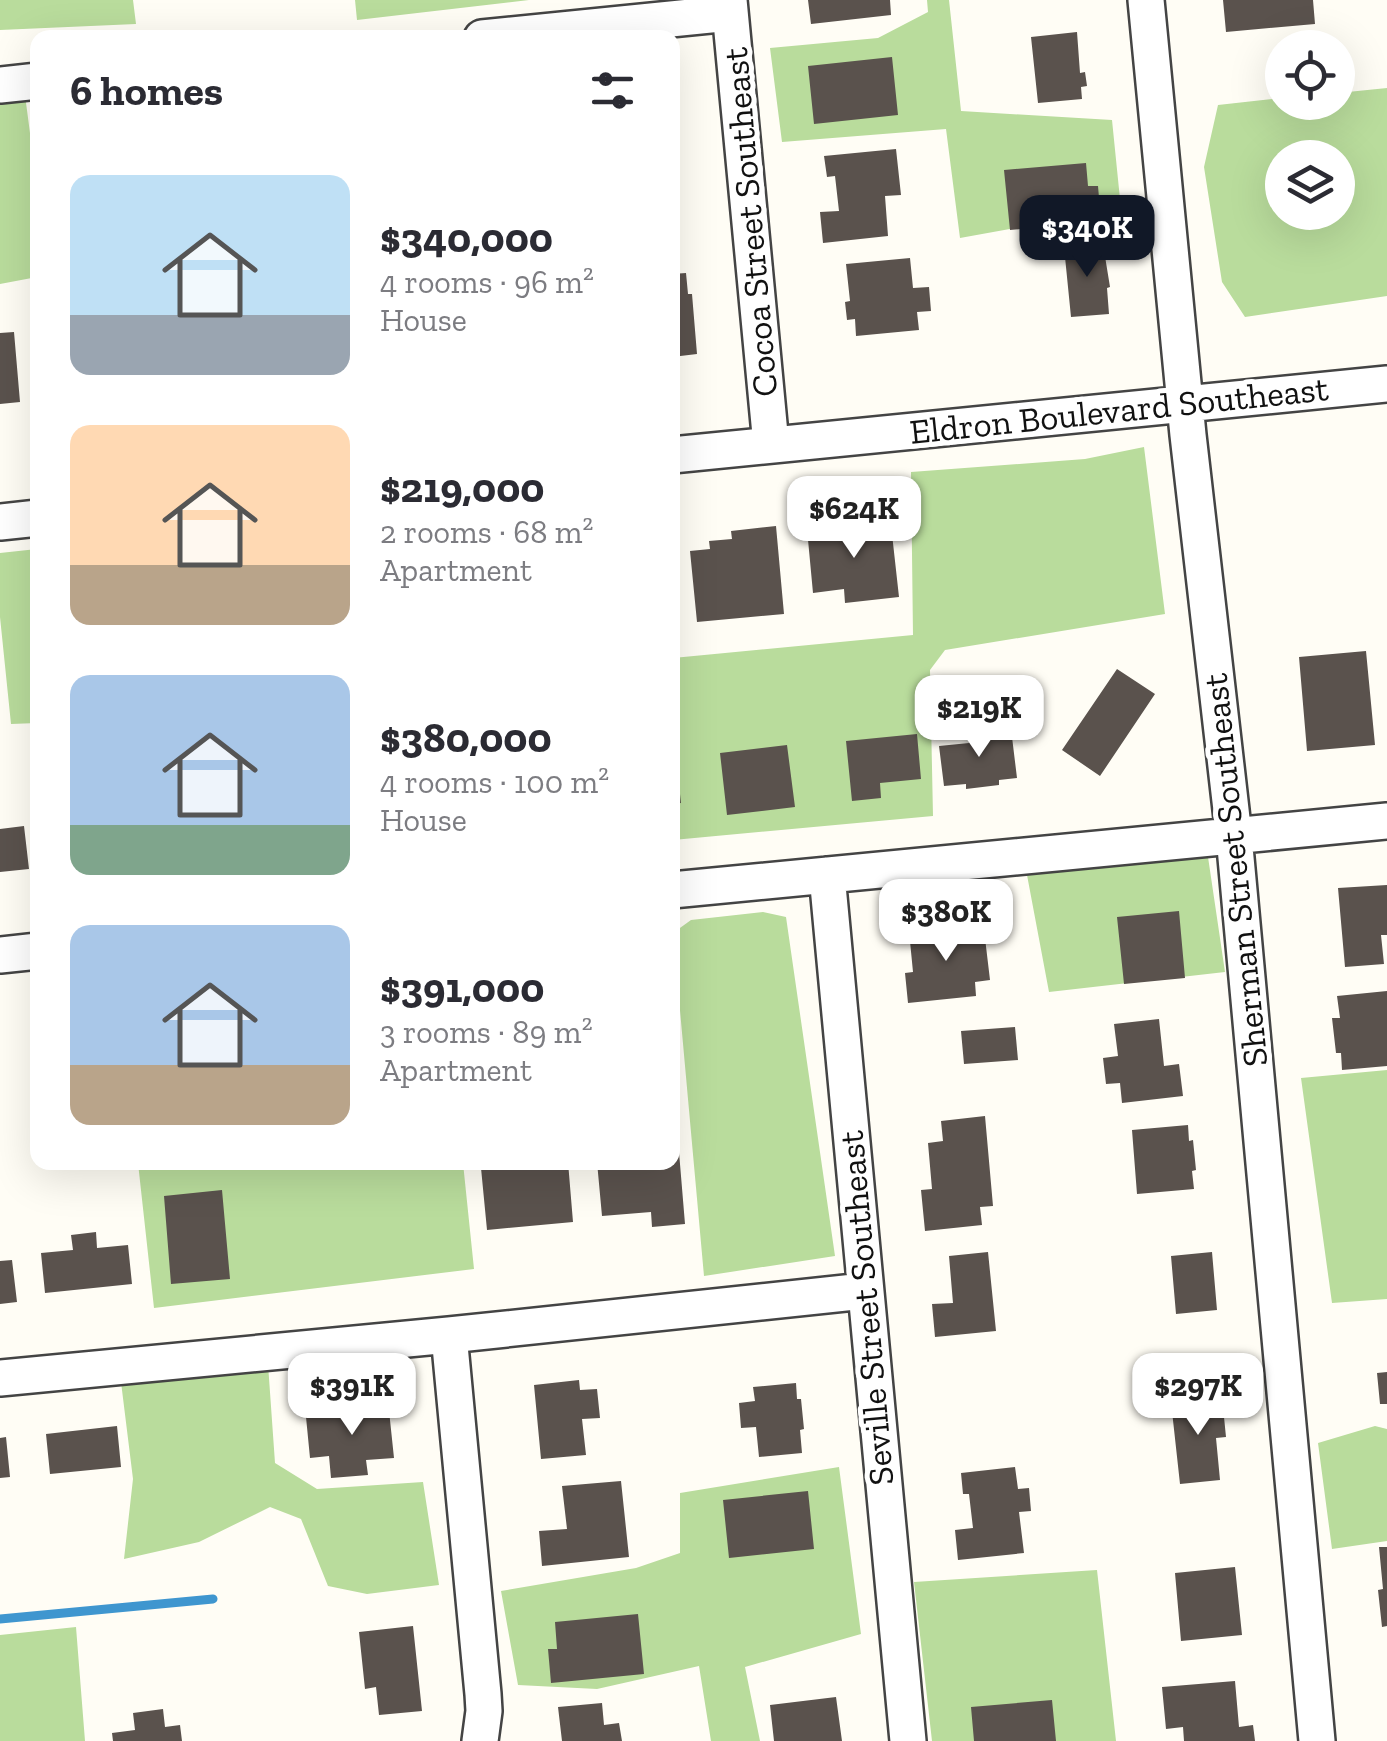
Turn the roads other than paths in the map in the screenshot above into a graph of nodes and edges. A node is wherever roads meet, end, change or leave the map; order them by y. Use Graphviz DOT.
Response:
graph roads {
  1 [pos="1146,0"];
  2 [pos="730,6"];
  3 [pos="544,30"];
  4 [pos="30,83"];
  5 [pos="0,85"];
  6 [pos="1387,384"];
  7 [pos="1184,404"];
  8 [pos="771,445"];
  9 [pos="680,453"];
  10 [pos="30,519"];
  11 [pos="0,522"];
  12 [pos="1387,821"];
  13 [pos="1234,836"];
  14 [pos="827,875"];
  15 [pos="680,889"];
  16 [pos="30,952"];
  17 [pos="0,955"];
  18 [pos="864,1292"];
  19 [pos="449,1336"];
  20 [pos="0,1378"];
  21 [pos="480,1741"];
  22 [pos="908,1741"];
  23 [pos="1317,1741"];
  1 -- 7 [label="street, Sherman Street Southeast"];
  2 -- 3 [label="street"];
  2 -- 8 [label="street, Cocoa Street Southeast"];
  4 -- 5 [label="street"];
  6 -- 7 [label="street, Eldron Boulevard Southeast"];
  7 -- 8 [label="street, Eldron Boulevard Southeast"];
  7 -- 13 [label="street, Sherman Street Southeast"];
  8 -- 9 [label="street, Eldron Boulevard Southeast"];
  10 -- 11 [label="street"];
  12 -- 13 [label="street"];
  13 -- 14 [label="street"];
  13 -- 23 [label="street, Sherman Street Southeast"];
  14 -- 15 [label="street"];
  14 -- 18 [label="street, Seville Street Southeast"];
  16 -- 17 [label="street"];
  18 -- 19 [label="street"];
  18 -- 22 [label="street, Seville Street Southeast"];
  19 -- 20 [label="street"];
  19 -- 21 [label="street"];
}
